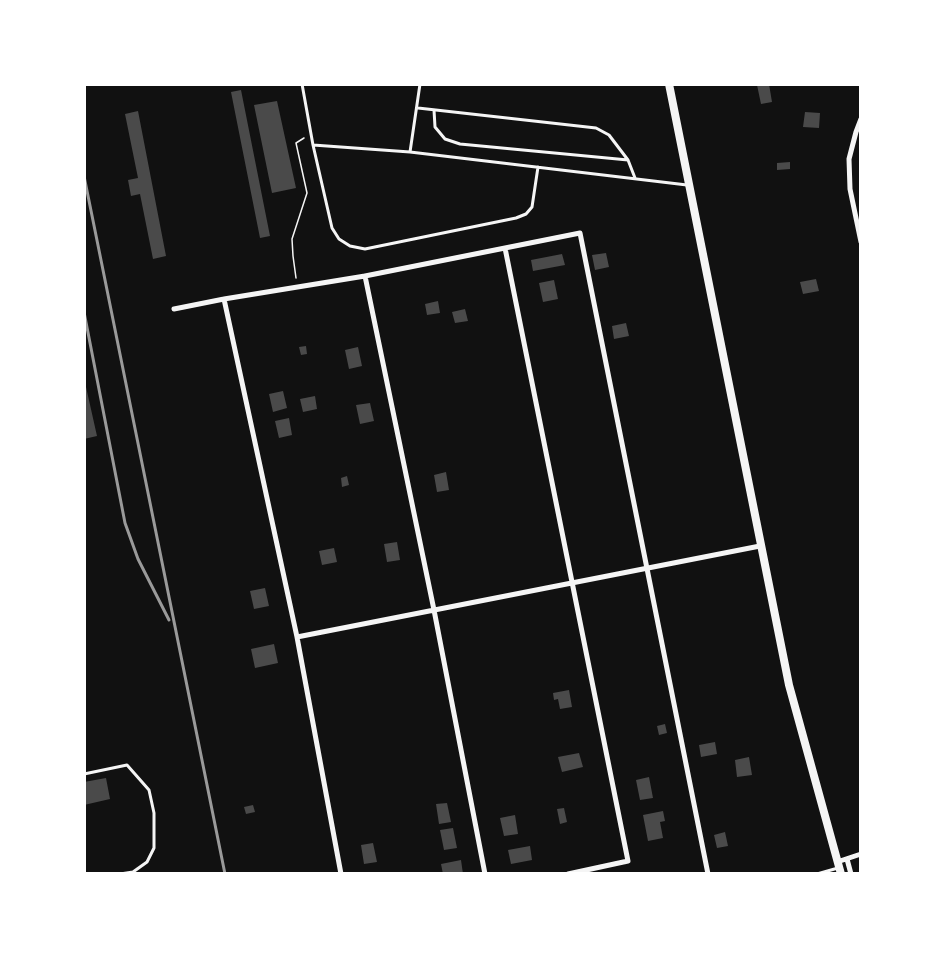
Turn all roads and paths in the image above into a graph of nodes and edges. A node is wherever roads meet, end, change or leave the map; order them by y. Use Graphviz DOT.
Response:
graph roads {
  1 [pos="302,84"];
  2 [pos="420,84"];
  3 [pos="669,84"];
  4 [pos="417,108"];
  5 [pos="434,110"];
  6 [pos="861,119"];
  7 [pos="310,134"];
  8 [pos="313,145"];
  9 [pos="410,152"];
  10 [pos="628,160"];
  11 [pos="538,167"];
  12 [pos="635,178"];
  13 [pos="689,185"];
  14 [pos="861,242"];
  15 [pos="505,248"];
  16 [pos="365,276"];
  17 [pos="298,287"];
  18 [pos="225,299"];
  19 [pos="174,309"];
  20 [pos="760,546"];
  21 [pos="648,569"];
  22 [pos="573,582"];
  23 [pos="434,610"];
  24 [pos="297,637"];
  25 [pos="84,774"];
  26 [pos="861,855"];
  27 [pos="847,859"];
  28 [pos="839,868"];
  29 [pos="120,874"];
  30 [pos="341,874"];
  31 [pos="485,874"];
  32 [pos="568,874"];
  33 [pos="708,874"];
  34 [pos="817,874"];
  35 [pos="851,874"];
  1 -- 7 [label="lane"];
  2 -- 4 [label="lane"];
  3 -- 13 [label="main road"];
  4 -- 5 [label="lane"];
  4 -- 9 [label="lane"];
  5 -- 10 [label="lane"];
  5 -- 10 [label="lane"];
  6 -- 14 [label="street"];
  7 -- 8 [label="lane"];
  7 -- 17 [label="path"];
  8 -- 9 [label="lane"];
  8 -- 11 [label="lane"];
  9 -- 11 [label="lane"];
  10 -- 12 [label="lane"];
  11 -- 12 [label="lane"];
  12 -- 13 [label="lane"];
  13 -- 20 [label="main road"];
  15 -- 16 [label="street"];
  15 -- 21 [label="street"];
  15 -- 22 [label="street"];
  16 -- 17 [label="street"];
  16 -- 23 [label="street"];
  17 -- 18 [label="street"];
  18 -- 19 [label="street"];
  18 -- 24 [label="street"];
  20 -- 21 [label="street"];
  20 -- 28 [label="main road"];
  21 -- 22 [label="street"];
  21 -- 33 [label="street"];
  22 -- 23 [label="street"];
  22 -- 32 [label="street"];
  23 -- 24 [label="street"];
  23 -- 31 [label="street"];
  24 -- 30 [label="street"];
  25 -- 29 [label="lane"];
  26 -- 27 [label="street"];
  27 -- 28 [label="street"];
  27 -- 35 [label="street"];
  28 -- 34 [label="lane"];
}
